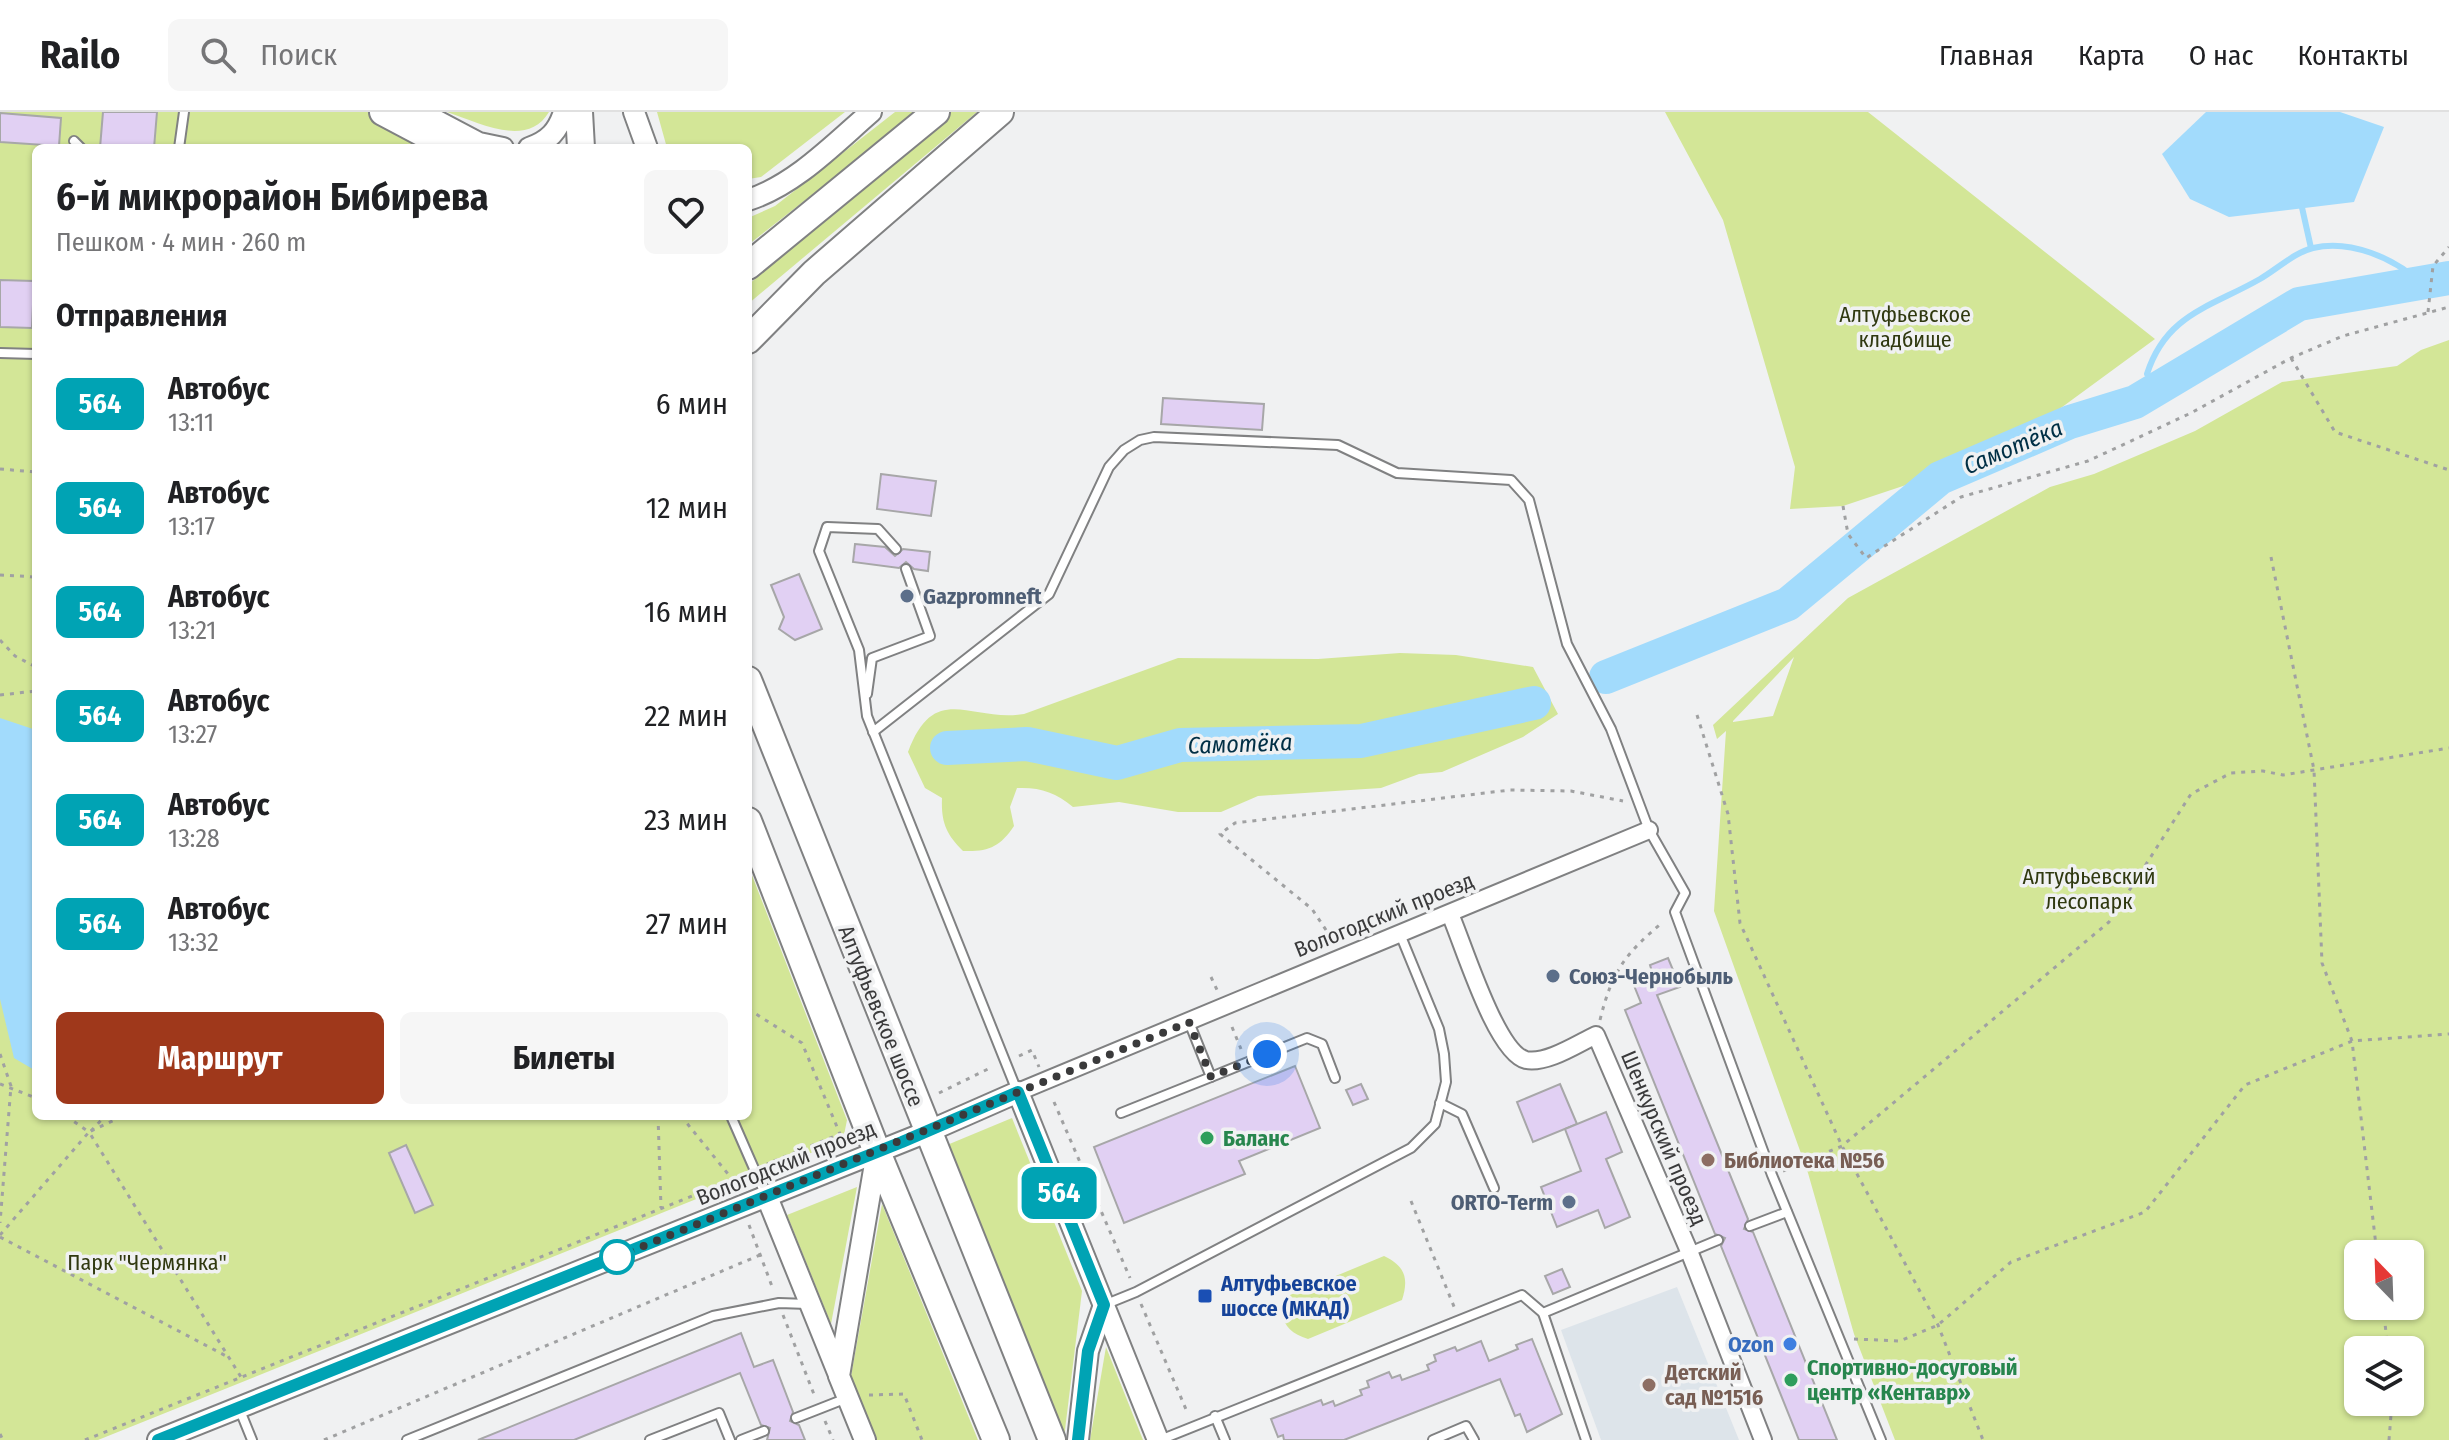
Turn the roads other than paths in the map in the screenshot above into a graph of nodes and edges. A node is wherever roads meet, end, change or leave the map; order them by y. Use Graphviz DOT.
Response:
graph roads {
  1 [pos="184,112"];
  2 [pos="383,112"];
  3 [pos="420,112"];
  4 [pos="564,112"];
  5 [pos="579,112"];
  6 [pos="632,112"];
  7 [pos="871,112"];
  8 [pos="936,112"];
  9 [pos="1000,112"];
  10 [pos="180,144"];
  11 [pos="443,144"];
  12 [pos="484,144"];
  13 [pos="540,144"];
  14 [pos="581,144"];
  15 [pos="632,144"];
  16 [pos="645,144"];
  17 [pos="752,199"];
  18 [pos="752,263"];
  19 [pos="752,336"];
  20 [pos="0,353"];
  21 [pos="32,354"];
  22 [pos="896,549"];
  23 [pos="906,569"];
  24 [pos="752,690"];
  25 [pos="866,706"];
  26 [pos="873,732"];
  27 [pos="1649,830"];
  28 [pos="752,831"];
  29 [pos="1450,914"];
  30 [pos="1400,934"];
  31 [pos="1189,1022"];
  32 [pos="1211,1077"];
  33 [pos="1335,1078"];
  34 [pos="1018,1092"];
  35 [pos="1440,1103"];
  36 [pos="1121,1113"];
  37 [pos="733,1120"];
  38 [pos="927,1132"];
  39 [pos="877,1152"];
  40 [pos="1494,1188"];
  41 [pos="767,1197"];
  42 [pos="1787,1212"];
  43 [pos="1750,1226"];
  44 [pos="1718,1240"];
  45 [pos="1689,1251"];
  46 [pos="810,1304"];
  47 [pos="1104,1305"];
  48 [pos="1543,1313"];
  49 [pos="839,1376"];
  50 [pos="847,1398"];
  51 [pos="239,1408"];
  52 [pos="1215,1416"];
  53 [pos="796,1418"];
  54 [pos="764,1431"];
  55 [pos="158,1440"];
  56 [pos="252,1440"];
  57 [pos="407,1440"];
  58 [pos="650,1440"];
  59 [pos="730,1440"];
  60 [pos="741,1440"];
  61 [pos="865,1440"];
  62 [pos="996,1440"];
  63 [pos="1052,1440"];
  64 [pos="1078,1440"];
  65 [pos="1159,1440"];
  66 [pos="1225,1440"];
  67 [pos="1433,1440"];
  68 [pos="1474,1440"];
  69 [pos="1586,1440"];
  70 [pos="1763,1440"];
  71 [pos="1881,1440"];
  1 -- 10 [label="lane"];
  2 -- 11 [label="main road"];
  3 -- 12 [label="street"];
  4 -- 13 [label="street"];
  5 -- 14 [label="main road"];
  6 -- 15 [label="street"];
  6 -- 16 [label="street"];
  7 -- 17 [label="street"];
  8 -- 18 [label="main road"];
  9 -- 19 [label="main road"];
  20 -- 21 [label="lane"];
  22 -- 25 [label="lane"];
  23 -- 25 [label="lane"];
  24 -- 38 [label="main road, Алтуфьевское шоссе"];
  25 -- 26 [label="lane"];
  26 -- 27 [label="lane"];
  26 -- 34 [label="lane"];
  27 -- 29 [label="street, Вологодский проезд"];
  27 -- 42 [label="lane"];
  28 -- 39 [label="main road"];
  29 -- 30 [label="street, Вологодский проезд"];
  29 -- 45 [label="street, Шенкурский проезд"];
  30 -- 31 [label="street, Вологодский проезд"];
  30 -- 35 [label="lane"];
  31 -- 32 [label="lane"];
  31 -- 34 [label="street, Вологодский проезд"];
  32 -- 33 [label="lane"];
  32 -- 36 [label="lane"];
  34 -- 38 [label="street, Вологодский проезд"];
  34 -- 47 [label="street"];
  35 -- 40 [label="lane"];
  35 -- 47 [label="lane"];
  37 -- 41 [label="lane"];
  38 -- 39 [label="street, Вологодский проезд"];
  38 -- 63 [label="main road, Алтуфьевское шоссе"];
  39 -- 41 [label="street, Вологодский проезд"];
  39 -- 49 [label="street"];
  39 -- 62 [label="main road"];
  41 -- 46 [label="street"];
  41 -- 51 [label="street, Вологодский проезд"];
  42 -- 43 [label="lane"];
  42 -- 71 [label="lane"];
  44 -- 45 [label="lane"];
  45 -- 48 [label="lane"];
  45 -- 70 [label="street, Шенкурский проезд"];
  46 -- 49 [label="street"];
  46 -- 57 [label="lane"];
  47 -- 64 [label="street"];
  47 -- 65 [label="street"];
  48 -- 52 [label="lane"];
  48 -- 69 [label="lane"];
  49 -- 50 [label="street"];
  50 -- 53 [label="lane"];
  50 -- 61 [label="street"];
  51 -- 55 [label="street, Вологодский проезд"];
  51 -- 56 [label="lane"];
  52 -- 65 [label="lane"];
  52 -- 66 [label="lane"];
  54 -- 60 [label="lane"];
  58 -- 59 [label="lane"];
  67 -- 68 [label="lane"];
}
